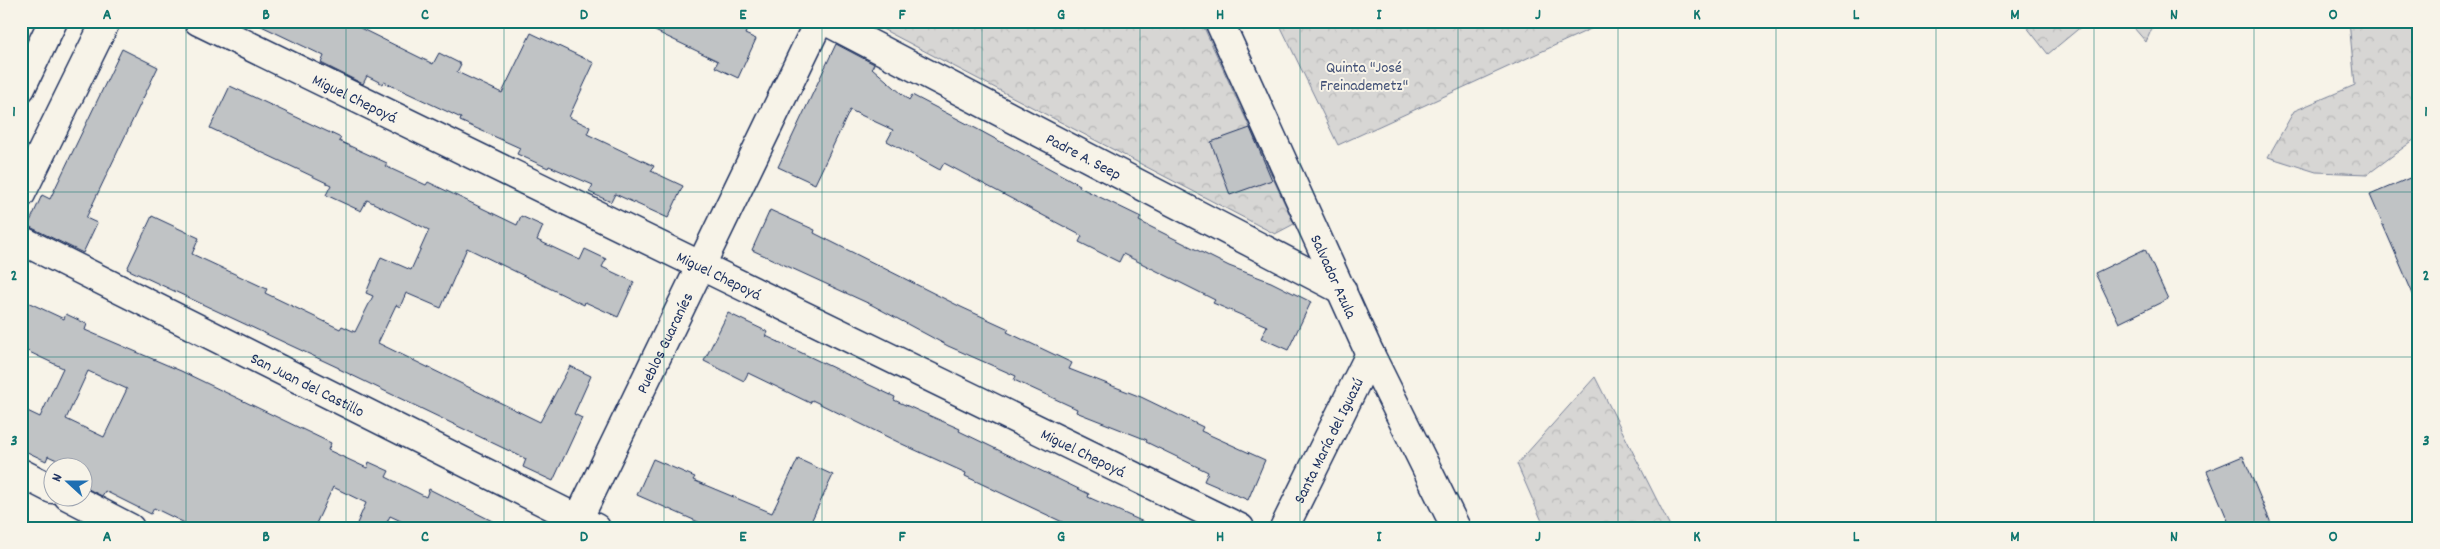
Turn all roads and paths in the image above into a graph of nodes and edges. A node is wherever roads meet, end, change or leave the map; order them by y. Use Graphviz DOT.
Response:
graph roads {
  1 [pos="53,21"];
  2 [pos="106,21"];
  3 [pos="198,21"];
  4 [pos="818,21"];
  5 [pos="826,21"];
  6 [pos="1219,21"];
  7 [pos="21,88"];
  8 [pos="21,194"];
  9 [pos="21,240"];
  10 [pos="700,267"];
  11 [pos="1342,290"];
  12 [pos="1370,354"];
  13 [pos="21,473"];
  14 [pos="42,484"];
  15 [pos="87,506"];
  16 [pos="583,525"];
  17 [pos="130,528"];
  18 [pos="1240,528"];
  19 [pos="1284,528"];
  20 [pos="1456,528"];
  1 -- 7 [label="street"];
  2 -- 8 [label="street"];
  3 -- 10 [label="street, Miguel Chepoyá"];
  4 -- 10 [label="street, Pueblos Guaraníes"];
  5 -- 11 [label="street, Padre A. Seep"];
  6 -- 11 [label="street, Salvador Azula"];
  9 -- 16 [label="street, San Juan del Castillo"];
  10 -- 16 [label="street, Pueblos Guaraníes"];
  10 -- 18 [label="street, Miguel Chepoyá"];
  11 -- 12 [label="street, Salvador Azula"];
  12 -- 19 [label="street, Santa María del Iguazú"];
  12 -- 20 [label="street, Salvador Azula"];
  13 -- 14 [label="street"];
  15 -- 17 [label="street"];
}
